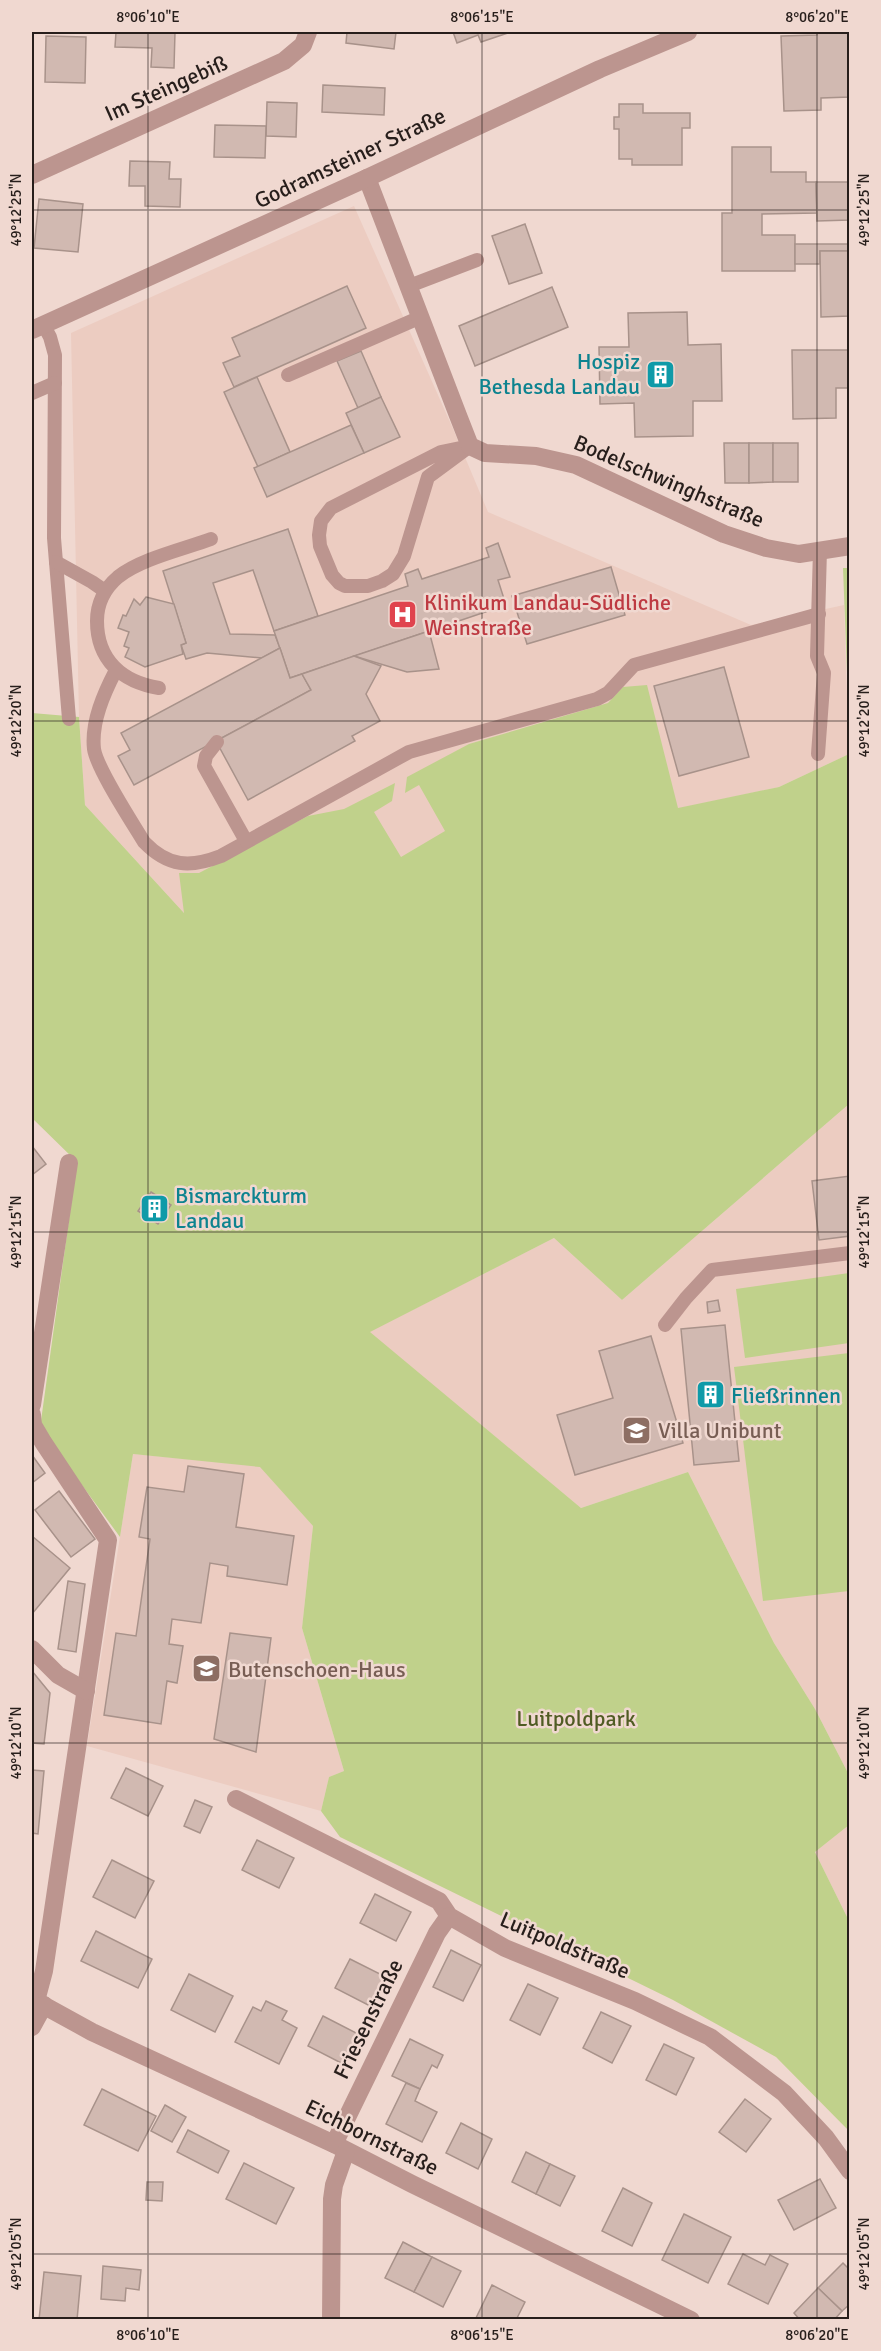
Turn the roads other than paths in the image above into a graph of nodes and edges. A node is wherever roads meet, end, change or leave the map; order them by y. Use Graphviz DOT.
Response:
graph roads {
  1 [pos="308,32"];
  2 [pos="688,32"];
  3 [pos="32,175"];
  4 [pos="367,178"];
  5 [pos="477,260"];
  6 [pos="410,286"];
  7 [pos="421,317"];
  8 [pos="37,327"];
  9 [pos="288,375"];
  10 [pos="55,382"];
  11 [pos="32,393"];
  12 [pos="470,446"];
  13 [pos="404,471"];
  14 [pos="424,486"];
  15 [pos="211,539"];
  16 [pos="849,546"];
  17 [pos="820,550"];
  18 [pos="56,562"];
  19 [pos="105,591"];
  20 [pos="819,614"];
  21 [pos="116,670"];
  22 [pos="159,688"];
  23 [pos="69,719"];
  24 [pos="217,742"];
  25 [pos="818,754"];
  26 [pos="246,841"];
  27 [pos="69,1163"];
  28 [pos="849,1253"];
  29 [pos="664,1325"];
  30 [pos="32,1405"];
  31 [pos="32,1415"];
  32 [pos="32,1649"];
  33 [pos="86,1691"];
  34 [pos="236,1799"];
  35 [pos="449,1916"];
  36 [pos="37,2002"];
  37 [pos="32,2027"];
  38 [pos="340,2147"];
  39 [pos="849,2171"];
  40 [pos="331,2319"];
  41 [pos="691,2319"];
  1 -- 3 [label="street, Im Steingebiß"];
  2 -- 4 [label="street, Godramsteiner Straße"];
  4 -- 6 [label="street"];
  4 -- 8 [label="street, Godramsteiner Straße"];
  5 -- 6 [label="lane"];
  6 -- 7 [label="street"];
  7 -- 9 [label="lane"];
  7 -- 12 [label="street"];
  8 -- 10 [label="lane"];
  10 -- 11 [label="lane"];
  10 -- 18 [label="lane"];
  12 -- 13 [label="lane"];
  12 -- 14 [label="lane"];
  12 -- 17 [label="street, Bodelschwinghstraße"];
  13 -- 14 [label="lane"];
  13 -- 14 [label="lane"];
  15 -- 19 [label="lane"];
  16 -- 17 [label="street, Bodelschwinghstraße"];
  17 -- 20 [label="lane"];
  18 -- 19 [label="lane"];
  18 -- 23 [label="lane"];
  19 -- 21 [label="lane"];
  20 -- 25 [label="lane"];
  20 -- 26 [label="lane"];
  21 -- 22 [label="lane"];
  21 -- 26 [label="lane"];
  24 -- 26 [label="lane"];
  27 -- 30 [label="street"];
  28 -- 29 [label="lane"];
  31 -- 33 [label="street"];
  32 -- 33 [label="street"];
  33 -- 36 [label="street"];
  34 -- 35 [label="street, Luitpoldstraße"];
  35 -- 38 [label="street, Friesenstraße"];
  35 -- 39 [label="street, Luitpoldstraße"];
  36 -- 37 [label="street"];
  36 -- 38 [label="street, Eichbornstraße"];
  38 -- 40 [label="street, Friesenstraße"];
  38 -- 41 [label="street, Eichbornstraße"];
}
